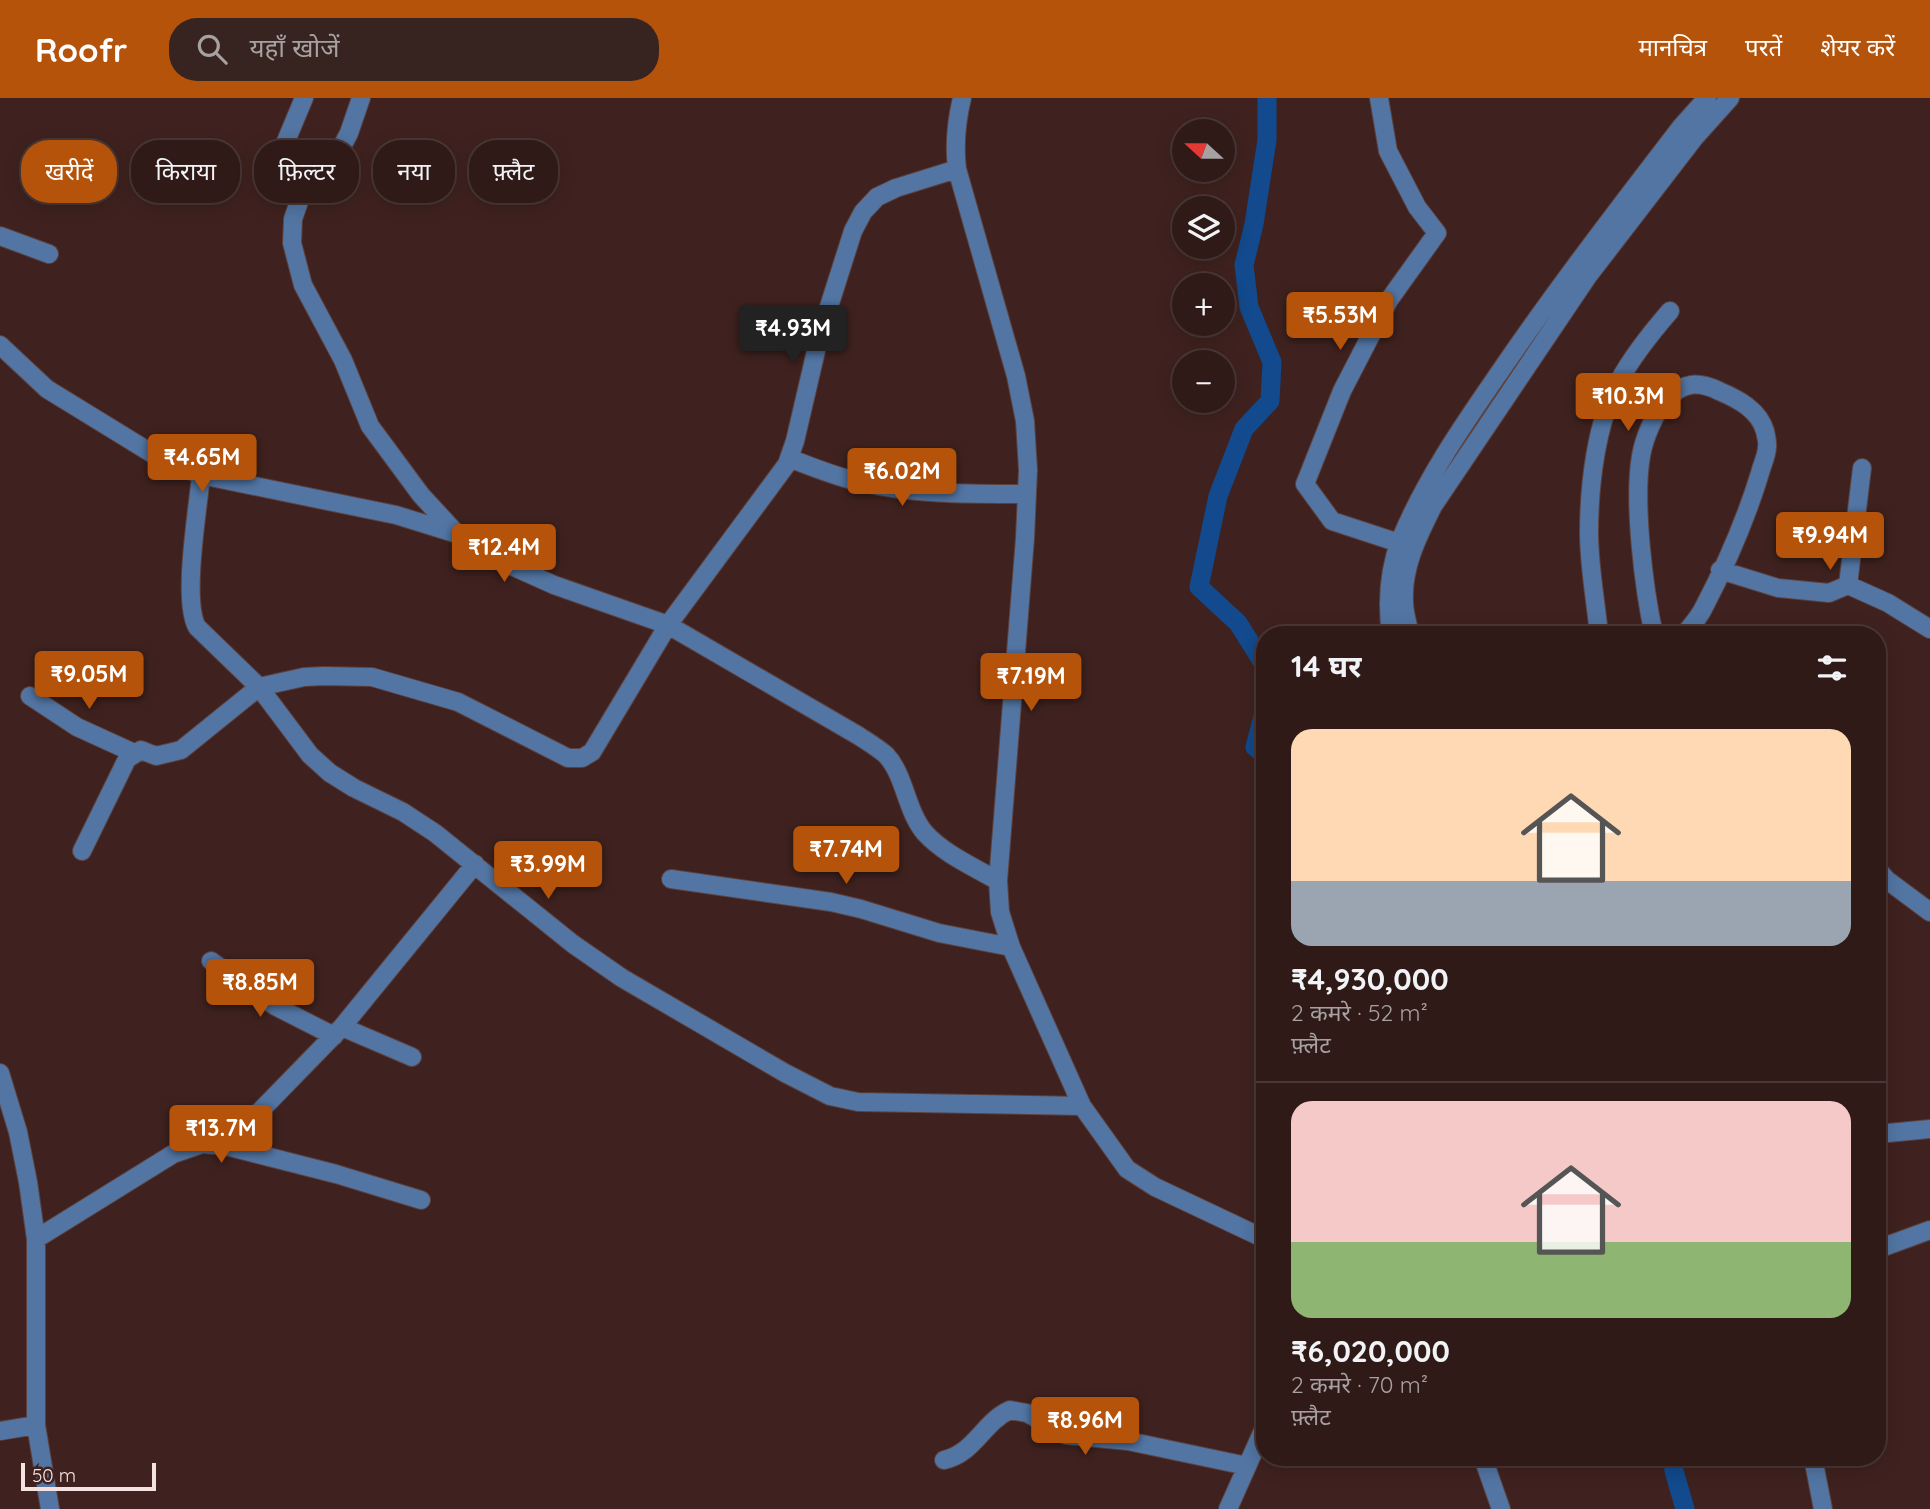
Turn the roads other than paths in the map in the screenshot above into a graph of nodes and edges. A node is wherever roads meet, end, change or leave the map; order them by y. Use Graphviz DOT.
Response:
graph roads {
  1 [pos="304,98"];
  2 [pos="361,98"];
  3 [pos="962,98"];
  4 [pos="1379,98"];
  5 [pos="1707,98"];
  6 [pos="1730,98"];
  7 [pos="286,140"];
  8 [pos="957,169"];
  9 [pos="0,236"];
  10 [pos="49,254"];
  11 [pos="1670,311"];
  12 [pos="0,345"];
  13 [pos="789,458"];
  14 [pos="1862,468"];
  15 [pos="201,475"];
  16 [pos="1027,494"];
  17 [pos="457,534"];
  18 [pos="1399,543"];
  19 [pos="1720,570"];
  20 [pos="1848,585"];
  21 [pos="668,625"];
  22 [pos="1390,626"];
  23 [pos="1408,626"];
  24 [pos="1598,626"];
  25 [pos="1653,626"];
  26 [pos="1692,626"];
  27 [pos="1930,629"];
  28 [pos="259,687"];
  29 [pos="30,696"];
  30 [pos="134,752"];
  31 [pos="82,851"];
  32 [pos="475,864"];
  33 [pos="671,879"];
  34 [pos="1886,880"];
  35 [pos="998,881"];
  36 [pos="1930,912"];
  37 [pos="1011,947"];
  38 [pos="211,961"];
  39 [pos="338,1031"];
  40 [pos="412,1057"];
  41 [pos="0,1073"];
  42 [pos="1082,1106"];
  43 [pos="1930,1129"];
  44 [pos="1886,1134"];
  45 [pos="226,1146"];
  46 [pos="421,1200"];
  47 [pos="1930,1230"];
  48 [pos="1256,1235"];
  49 [pos="36,1239"];
  50 [pos="1886,1246"];
  51 [pos="36,1425"];
  52 [pos="0,1432"];
  53 [pos="1256,1446"];
  54 [pos="944,1460"];
  55 [pos="1247,1466"];
  56 [pos="1486,1466"];
  57 [pos="1815,1466"];
  58 [pos="50,1509"];
  59 [pos="1228,1509"];
  60 [pos="1501,1509"];
  61 [pos="1823,1509"];
  1 -- 7 [label="street"];
  2 -- 17 [label="street"];
  3 -- 8 [label="street"];
  4 -- 18 [label="street"];
  5 -- 18 [label="street"];
  6 -- 23 [label="street"];
  8 -- 13 [label="street"];
  8 -- 16 [label="street"];
  9 -- 10 [label="street"];
  11 -- 24 [label="street"];
  12 -- 15 [label="street"];
  13 -- 16 [label="street"];
  13 -- 21 [label="street"];
  14 -- 20 [label="street"];
  15 -- 17 [label="street"];
  15 -- 28 [label="street"];
  16 -- 35 [label="street"];
  17 -- 21 [label="street"];
  18 -- 22 [label="street"];
  19 -- 20 [label="street"];
  19 -- 25 [label="street"];
  19 -- 26 [label="street"];
  20 -- 27 [label="street"];
  21 -- 28 [label="street"];
  21 -- 35 [label="street"];
  28 -- 30 [label="street"];
  28 -- 32 [label="street"];
  29 -- 30 [label="street"];
  30 -- 31 [label="street"];
  32 -- 39 [label="street"];
  32 -- 42 [label="street"];
  33 -- 37 [label="street"];
  34 -- 36 [label="street"];
  35 -- 37 [label="street"];
  37 -- 42 [label="street"];
  38 -- 39 [label="street"];
  39 -- 40 [label="street"];
  39 -- 45 [label="street"];
  41 -- 49 [label="street"];
  42 -- 48 [label="street"];
  43 -- 44 [label="street"];
  45 -- 46 [label="street"];
  45 -- 49 [label="street"];
  47 -- 50 [label="street"];
  49 -- 51 [label="street"];
  51 -- 52 [label="street"];
  51 -- 58 [label="street"];
  53 -- 55 [label="street"];
  54 -- 55 [label="street"];
  55 -- 59 [label="street"];
  56 -- 60 [label="street"];
  57 -- 61 [label="street"];
}
